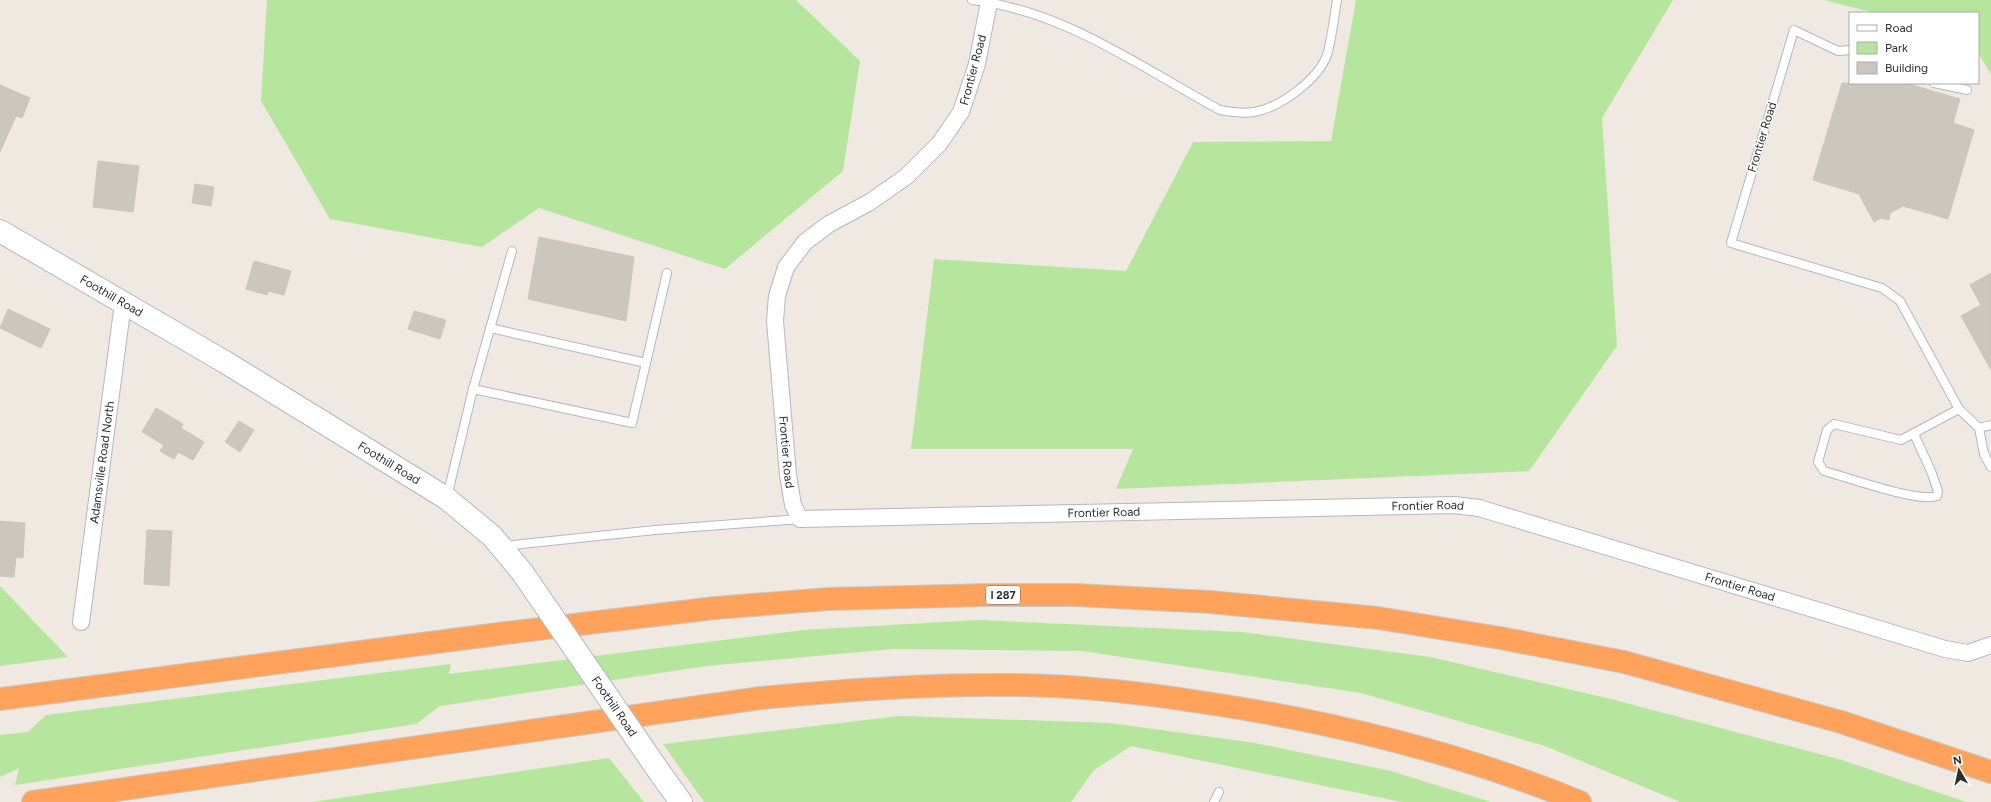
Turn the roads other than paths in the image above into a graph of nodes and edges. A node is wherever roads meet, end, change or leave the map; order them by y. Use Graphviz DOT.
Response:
graph roads {
  1 [pos="972,0"];
  2 [pos="1337,0"];
  3 [pos="989,1"];
  4 [pos="1849,50"];
  5 [pos="1939,84"];
  6 [pos="1967,90"];
  7 [pos="0,231"];
  8 [pos="512,251"];
  9 [pos="667,273"];
  10 [pos="123,303"];
  11 [pos="490,328"];
  12 [pos="646,363"];
  13 [pos="473,389"];
  14 [pos="1959,409"];
  15 [pos="1991,425"];
  16 [pos="1979,428"];
  17 [pos="1914,434"];
  18 [pos="1991,467"];
  19 [pos="446,498"];
  20 [pos="800,519"];
  21 [pos="502,546"];
  22 [pos="81,622"];
  23 [pos="1991,645"];
  24 [pos="0,699"];
  25 [pos="1991,772"];
  26 [pos="1219,792"];
  27 [pos="33,802"];
  28 [pos="681,802"];
  29 [pos="1214,802"];
  30 [pos="1580,802"];
  1 -- 3 [label="lane"];
  2 -- 3 [label="lane"];
  3 -- 20 [label="street, Frontier Road"];
  4 -- 14 [label="lane, Frontier Road"];
  5 -- 6 [label="lane"];
  7 -- 10 [label="street, Foothill Road"];
  8 -- 11 [label="lane"];
  9 -- 12 [label="lane"];
  10 -- 19 [label="street, Foothill Road"];
  10 -- 22 [label="street, Adamsville Road North"];
  11 -- 12 [label="lane"];
  11 -- 13 [label="lane"];
  12 -- 13 [label="lane"];
  13 -- 19 [label="lane"];
  14 -- 16 [label="lane"];
  14 -- 17 [label="lane"];
  15 -- 16 [label="lane"];
  16 -- 18 [label="lane"];
  17 -- 17 [label="lane"];
  19 -- 21 [label="street, Foothill Road"];
  20 -- 21 [label="lane"];
  20 -- 23 [label="street, Frontier Road"];
  21 -- 28 [label="street, Foothill Road, bridge"];
  24 -- 25 [label="highway, I 287"];
  26 -- 29 [label="lane"];
  27 -- 30 [label="highway"];
}
